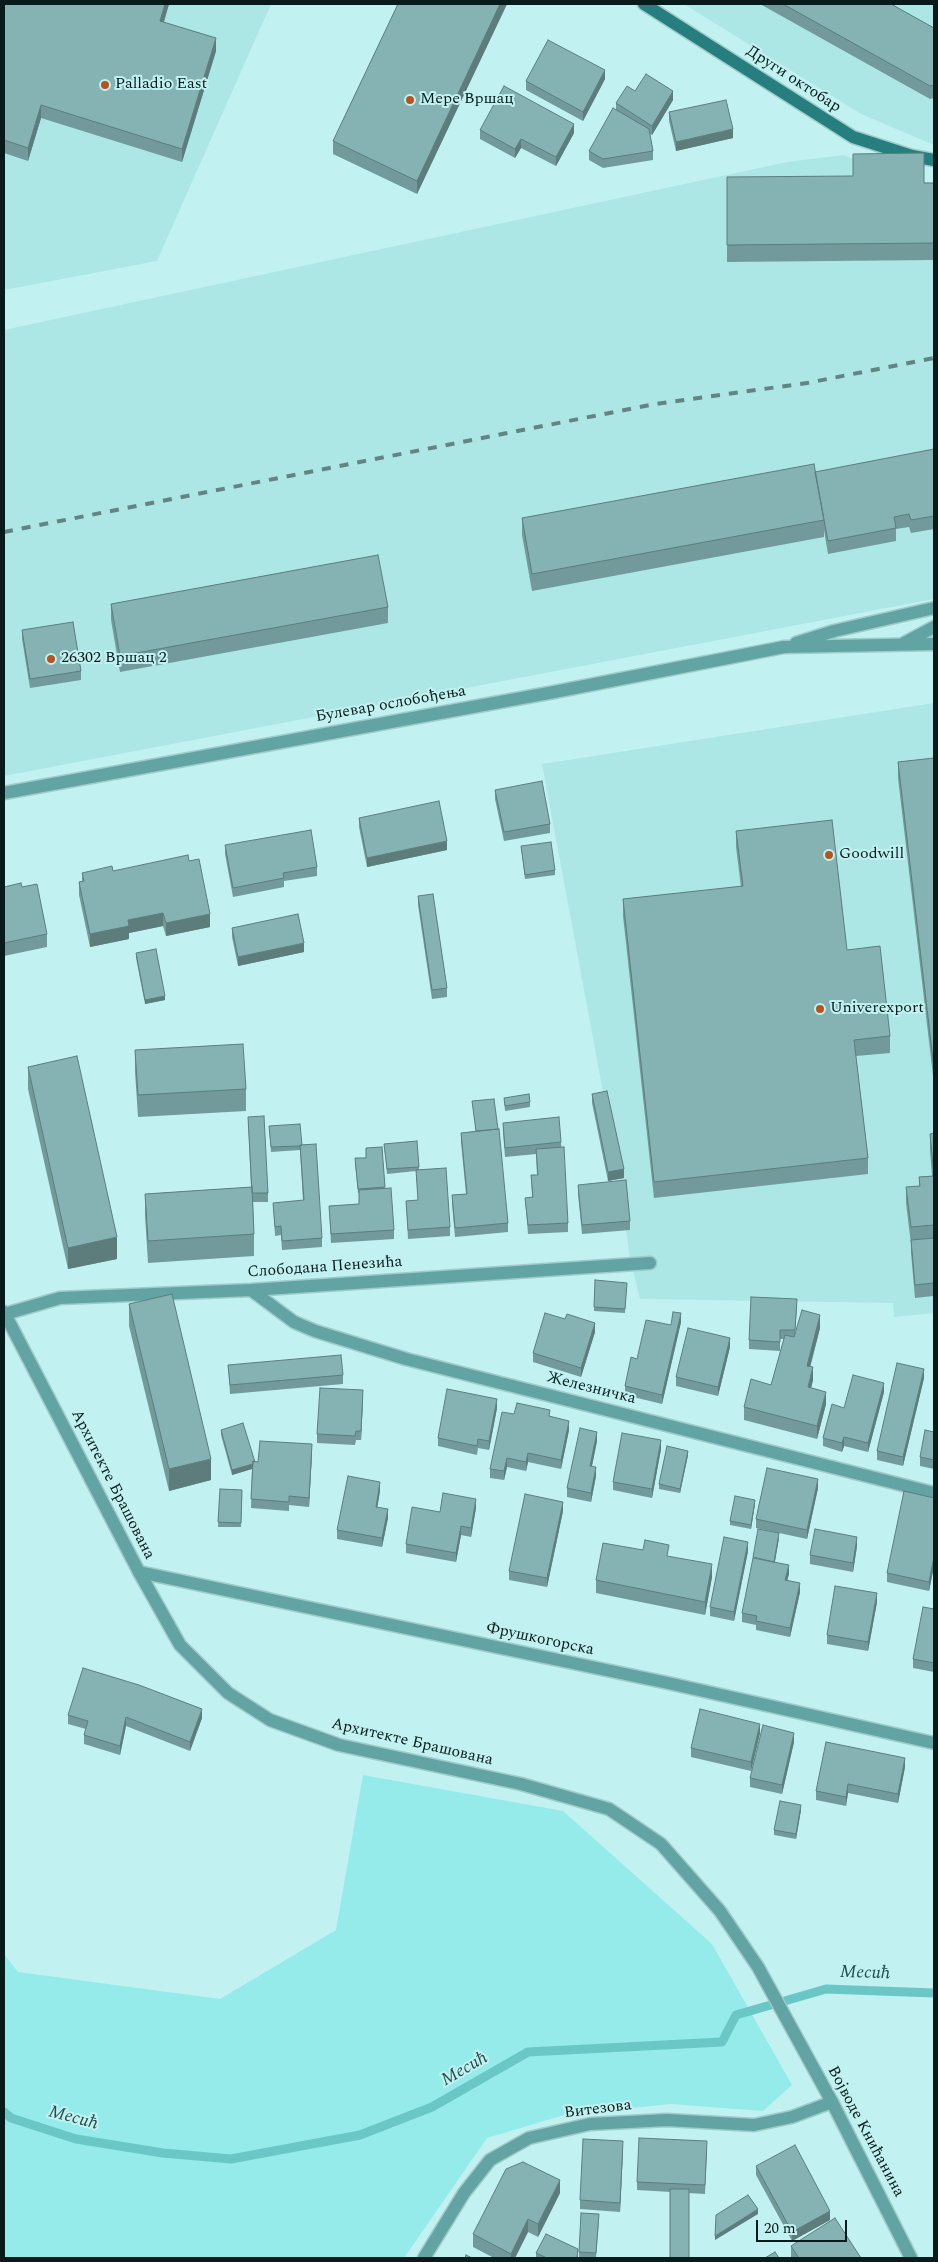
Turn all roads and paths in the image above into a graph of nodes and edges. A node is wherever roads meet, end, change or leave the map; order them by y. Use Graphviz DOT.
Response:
graph roads {
  1 [pos="644,4"];
  2 [pos="934,160"];
  3 [pos="934,608"];
  4 [pos="934,627"];
  5 [pos="934,644"];
  6 [pos="900,646"];
  7 [pos="784,647"];
  8 [pos="4,792"];
  9 [pos="650,1263"];
  10 [pos="251,1290"];
  11 [pos="4,1313"];
  12 [pos="934,1493"];
  13 [pos="139,1572"];
  14 [pos="934,1743"];
  15 [pos="787,2023"];
  16 [pos="832,2102"];
  17 [pos="424,2258"];
  18 [pos="911,2258"];
  1 -- 2 [label="main road, Други октобар"];
  3 -- 7 [label="street, Булевар ослобођења"];
  4 -- 6 [label="street, Булевар ослобођења"];
  5 -- 6 [label="street, Булевар ослобођења"];
  6 -- 7 [label="street, Булевар ослобођења"];
  7 -- 8 [label="street, Булевар ослобођења"];
  9 -- 10 [label="street, Слободана Пенезића"];
  10 -- 11 [label="street, Слободана Пенезића"];
  10 -- 12 [label="street, Железничка"];
  11 -- 13 [label="street, Архитекте Брашована"];
  13 -- 14 [label="street, Фрушкогорска"];
  13 -- 15 [label="street, Архитекте Брашована"];
  15 -- 16 [label="street, Војводе Книћанина"];
  16 -- 17 [label="street, Витезова"];
  16 -- 18 [label="street, Војводе Книћанина"];
}
